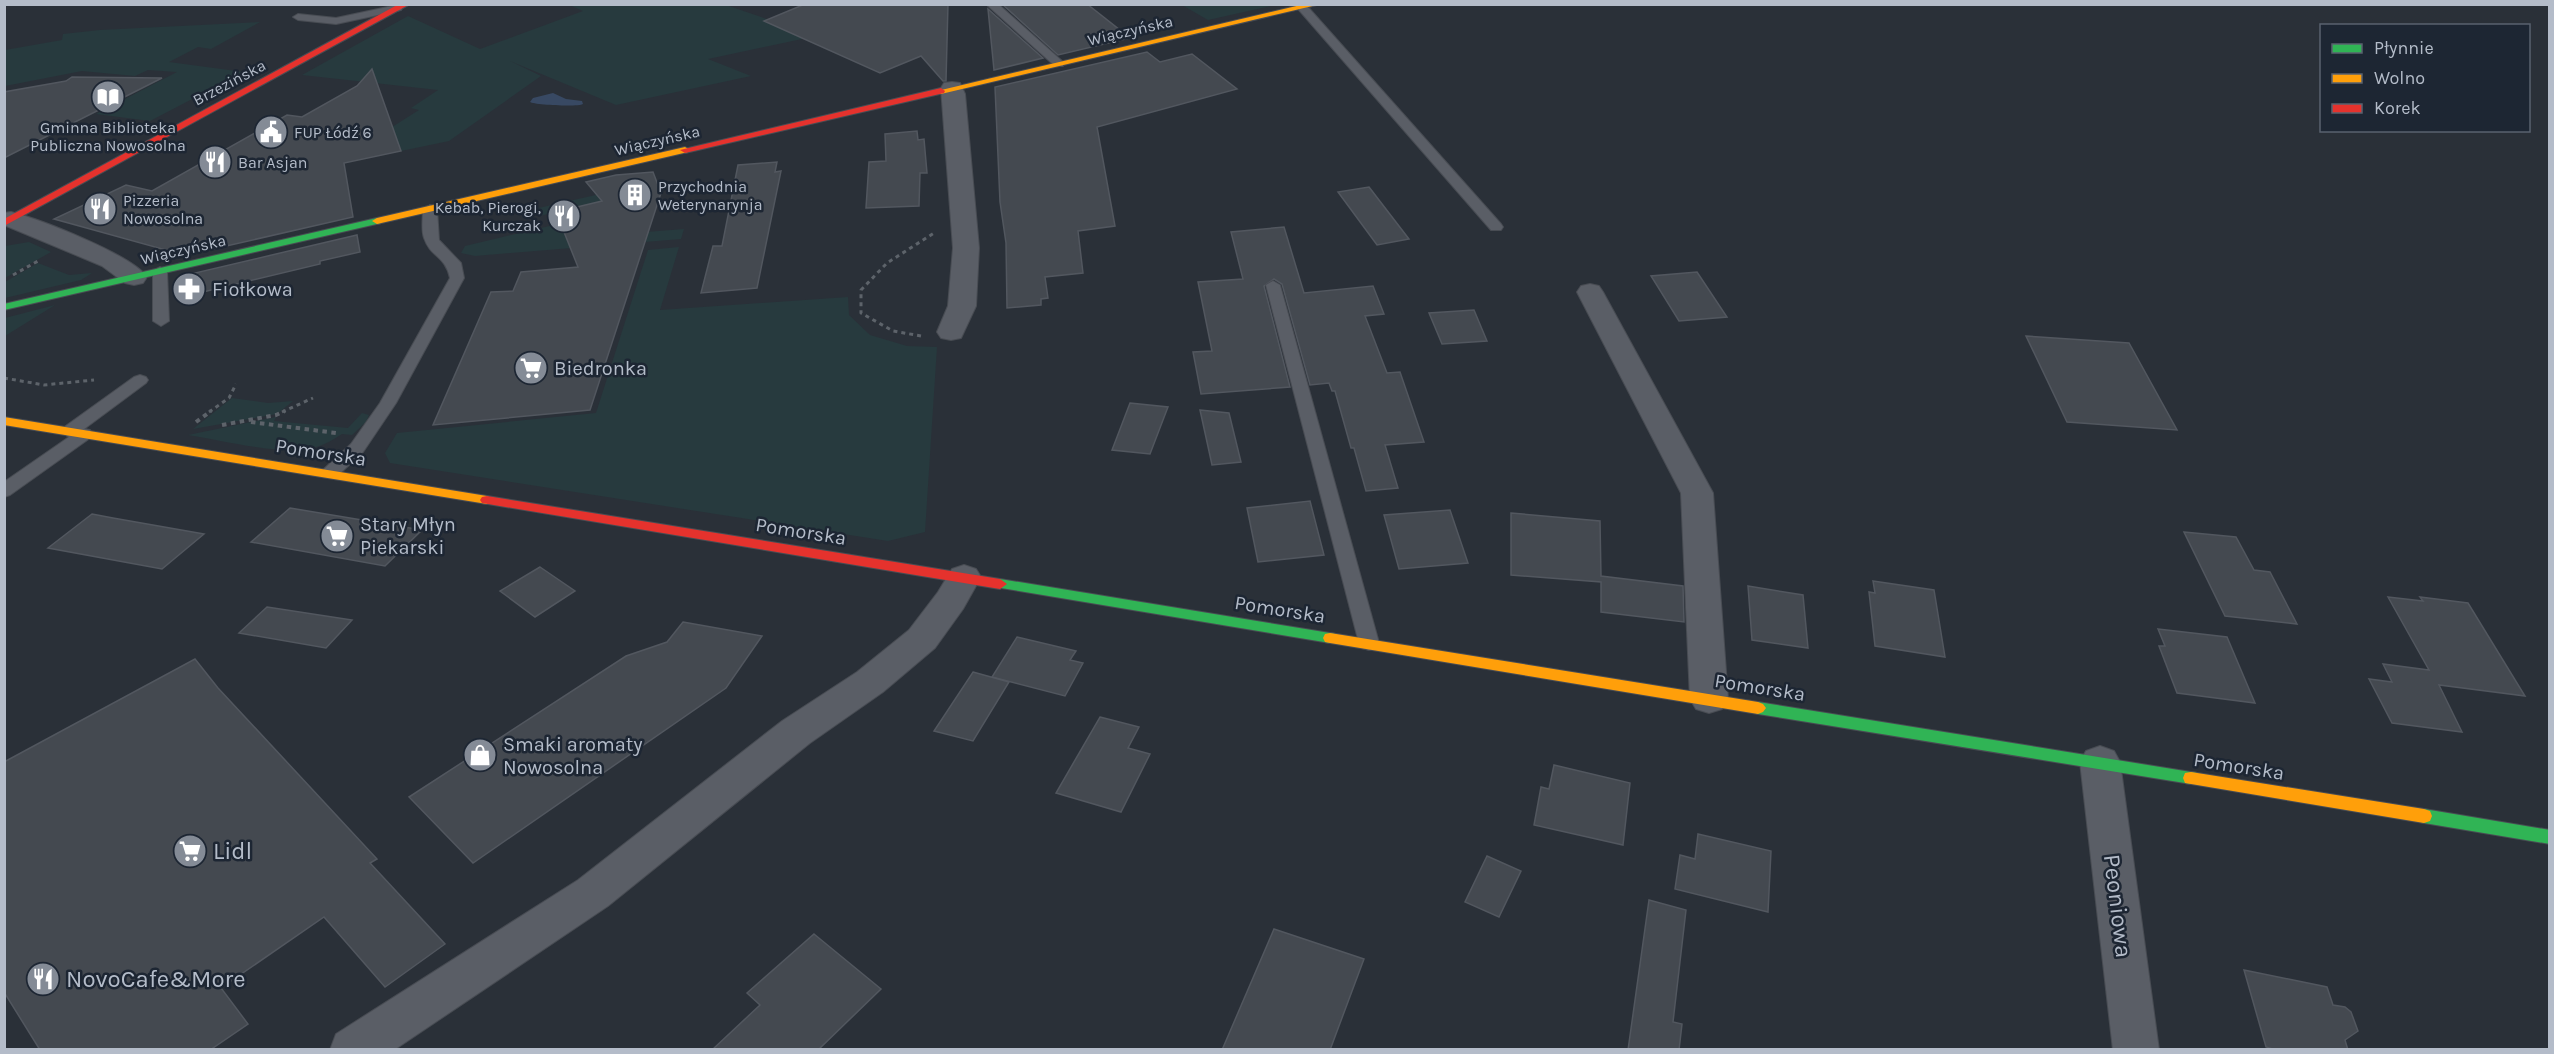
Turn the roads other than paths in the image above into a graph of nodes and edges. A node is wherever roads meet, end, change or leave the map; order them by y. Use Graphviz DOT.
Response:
graph roads {
  1 [pos="991,4"];
  2 [pos="404,6"];
  3 [pos="1310,6"];
  4 [pos="298,17"];
  5 [pos="336,21"];
  6 [pos="341,40"];
  7 [pos="1059,64"];
  8 [pos="951,88"];
  9 [pos="430,209"];
  10 [pos="8,221"];
  11 [pos="1496,227"];
  12 [pos="160,271"];
  13 [pos="134,277"];
  14 [pos="1274,285"];
  15 [pos="1590,292"];
  16 [pos="4,307"];
  17 [pos="161,321"];
  18 [pos="951,332"];
  19 [pos="140,380"];
  20 [pos="4,421"];
  21 [pos="76,433"];
  22 [pos="330,473"];
  23 [pos="4,491"];
  24 [pos="964,577"];
  25 [pos="1369,643"];
  26 [pos="1709,699"];
  27 [pos="2100,762"];
  28 [pos="2550,837"];
  29 [pos="365,1041"];
  30 [pos="2136,1050"];
  1 -- 7 [label="lane"];
  2 -- 5 [label="lane"];
  2 -- 6 [label="street, Brzezińska"];
  3 -- 7 [label="street, Wiączyńska"];
  3 -- 11 [label="lane"];
  4 -- 5 [label="lane"];
  5 -- 6 [label="lane"];
  6 -- 10 [label="street, Brzezińska"];
  7 -- 8 [label="street, Wiączyńska"];
  8 -- 9 [label="street, Wiączyńska"];
  8 -- 18 [label="street"];
  9 -- 12 [label="street, Wiączyńska"];
  9 -- 22 [label="lane"];
  10 -- 13 [label="street"];
  12 -- 13 [label="street, Wiączyńska"];
  12 -- 17 [label="lane"];
  13 -- 16 [label="street, Wiączyńska"];
  14 -- 25 [label="lane"];
  15 -- 26 [label="street"];
  19 -- 21 [label="lane"];
  20 -- 21 [label="street, Pomorska"];
  21 -- 22 [label="street, Pomorska"];
  21 -- 23 [label="lane"];
  22 -- 24 [label="street, Pomorska"];
  24 -- 25 [label="street, Pomorska"];
  24 -- 29 [label="street"];
  25 -- 26 [label="street, Pomorska"];
  26 -- 27 [label="street, Pomorska"];
  27 -- 28 [label="street, Pomorska"];
  27 -- 30 [label="street, Peoniowa"];
}
